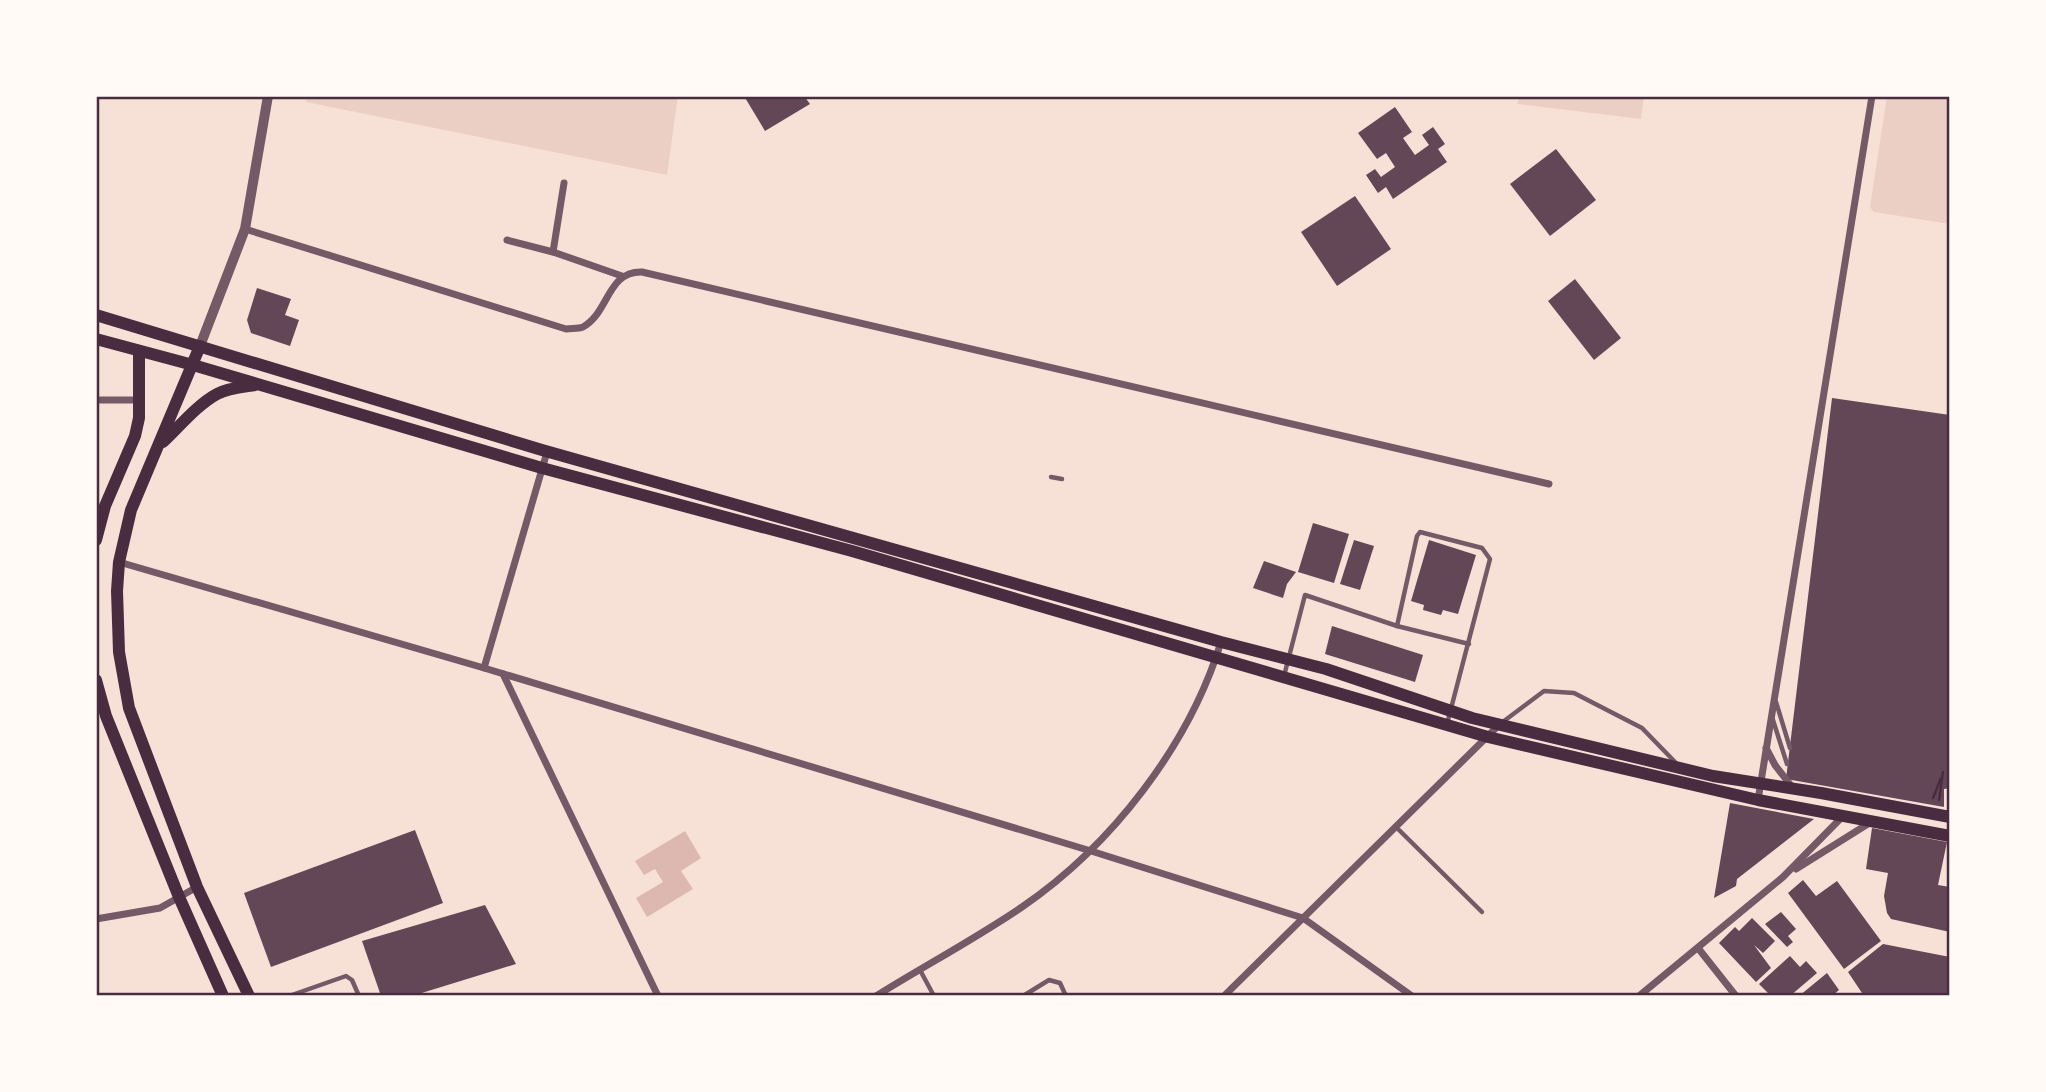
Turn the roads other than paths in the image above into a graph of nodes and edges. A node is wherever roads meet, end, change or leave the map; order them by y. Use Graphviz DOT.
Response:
graph roads {
  1 [pos="268,96"];
  2 [pos="1872,96"];
  3 [pos="564,183"];
  4 [pos="245,229"];
  5 [pos="507,240"];
  6 [pos="553,252"];
  7 [pos="622,276"];
  8 [pos="96,315"];
  9 [pos="96,339"];
  10 [pos="200,346"];
  11 [pos="139,351"];
  12 [pos="193,365"];
  13 [pos="260,385"];
  14 [pos="96,400"];
  15 [pos="140,400"];
  16 [pos="158,447"];
  17 [pos="547,452"];
  18 [pos="542,468"];
  19 [pos="1051,477"];
  20 [pos="1062,479"];
  21 [pos="1549,484"];
  22 [pos="96,540"];
  23 [pos="119,562"];
  24 [pos="1397,626"];
  25 [pos="1221,642"];
  26 [pos="1469,644"];
  27 [pos="1216,658"];
  28 [pos="1288,659"];
  29 [pos="484,668"];
  30 [pos="503,674"];
  31 [pos="1283,677"];
  32 [pos="96,680"];
  33 [pos="1774,694"];
  34 [pos="1451,711"];
  35 [pos="1771,713"];
  36 [pos="1500,724"];
  37 [pos="1447,725"];
  38 [pos="1488,737"];
  39 [pos="1766,747"];
  40 [pos="1790,748"];
  41 [pos="1787,764"];
  42 [pos="1681,768"];
  43 [pos="1760,784"];
  44 [pos="1794,789"];
  45 [pos="1758,800"];
  46 [pos="1843,815"];
  47 [pos="1950,817"];
  48 [pos="1872,821"];
  49 [pos="1396,827"];
  50 [pos="1950,836"];
  51 [pos="1091,851"];
  52 [pos="1783,877"];
  53 [pos="197,887"];
  54 [pos="178,897"];
  55 [pos="1482,912"];
  56 [pos="1303,918"];
  57 [pos="96,919"];
  58 [pos="1698,948"];
  59 [pos="919,969"];
  60 [pos="223,996"];
  61 [pos="249,996"];
  62 [pos="289,996"];
  63 [pos="359,996"];
  64 [pos="658,996"];
  65 [pos="876,996"];
  66 [pos="934,996"];
  67 [pos="1023,996"];
  68 [pos="1066,996"];
  69 [pos="1224,996"];
  70 [pos="1412,996"];
  71 [pos="1639,996"];
  72 [pos="1736,996"];
  1 -- 4 [label="street"];
  2 -- 33 [label="street"];
  3 -- 6 [label="street"];
  4 -- 7 [label="street"];
  4 -- 10 [label="street"];
  5 -- 6 [label="street"];
  6 -- 7 [label="street"];
  7 -- 21 [label="street"];
  8 -- 10 [label="main road"];
  9 -- 11 [label="main road"];
  10 -- 12 [label="main road"];
  10 -- 17 [label="main road"];
  11 -- 12 [label="main road"];
  11 -- 15 [label="main road"];
  12 -- 13 [label="main road"];
  12 -- 16 [label="main road"];
  13 -- 16 [label="main road"];
  13 -- 18 [label="main road"];
  14 -- 15 [label="street"];
  15 -- 22 [label="main road"];
  16 -- 23 [label="main road"];
  17 -- 18 [label="street"];
  17 -- 25 [label="main road"];
  18 -- 27 [label="main road"];
  18 -- 29 [label="street"];
  19 -- 20 [label="lane"];
  23 -- 29 [label="street"];
  23 -- 53 [label="main road"];
  24 -- 26 [label="lane"];
  24 -- 26 [label="lane"];
  24 -- 28 [label="lane"];
  25 -- 27 [label="street"];
  25 -- 28 [label="main road"];
  26 -- 34 [label="lane"];
  27 -- 31 [label="main road"];
  27 -- 51 [label="street"];
  28 -- 31 [label="lane"];
  28 -- 34 [label="main road"];
  29 -- 30 [label="street"];
  30 -- 51 [label="street"];
  30 -- 64 [label="street"];
  31 -- 37 [label="main road"];
  32 -- 54 [label="main road"];
  33 -- 35 [label="street"];
  33 -- 40 [label="lane"];
  34 -- 36 [label="main road"];
  34 -- 37 [label="lane"];
  35 -- 39 [label="street"];
  35 -- 41 [label="lane"];
  36 -- 38 [label="street"];
  36 -- 42 [label="main road"];
  36 -- 42 [label="lane"];
  37 -- 38 [label="main road"];
  38 -- 45 [label="main road"];
  38 -- 49 [label="street"];
  39 -- 43 [label="street"];
  39 -- 44 [label="street"];
  42 -- 43 [label="main road"];
  43 -- 44 [label="main road"];
  43 -- 45 [label="street"];
  44 -- 47 [label="main road"];
  45 -- 46 [label="main road"];
  46 -- 48 [label="main road"];
  46 -- 52 [label="street"];
  48 -- 50 [label="main road"];
  48 -- 52 [label="street"];
  49 -- 55 [label="lane"];
  49 -- 56 [label="street"];
  51 -- 56 [label="street"];
  51 -- 59 [label="street"];
  52 -- 58 [label="street"];
  53 -- 54 [label="street"];
  53 -- 61 [label="main road"];
  54 -- 57 [label="street"];
  54 -- 60 [label="main road"];
  56 -- 69 [label="street"];
  56 -- 70 [label="street"];
  58 -- 71 [label="street"];
  58 -- 72 [label="street"];
  59 -- 65 [label="street"];
  59 -- 66 [label="lane"];
  62 -- 63 [label="lane"];
  67 -- 68 [label="lane"];
}
